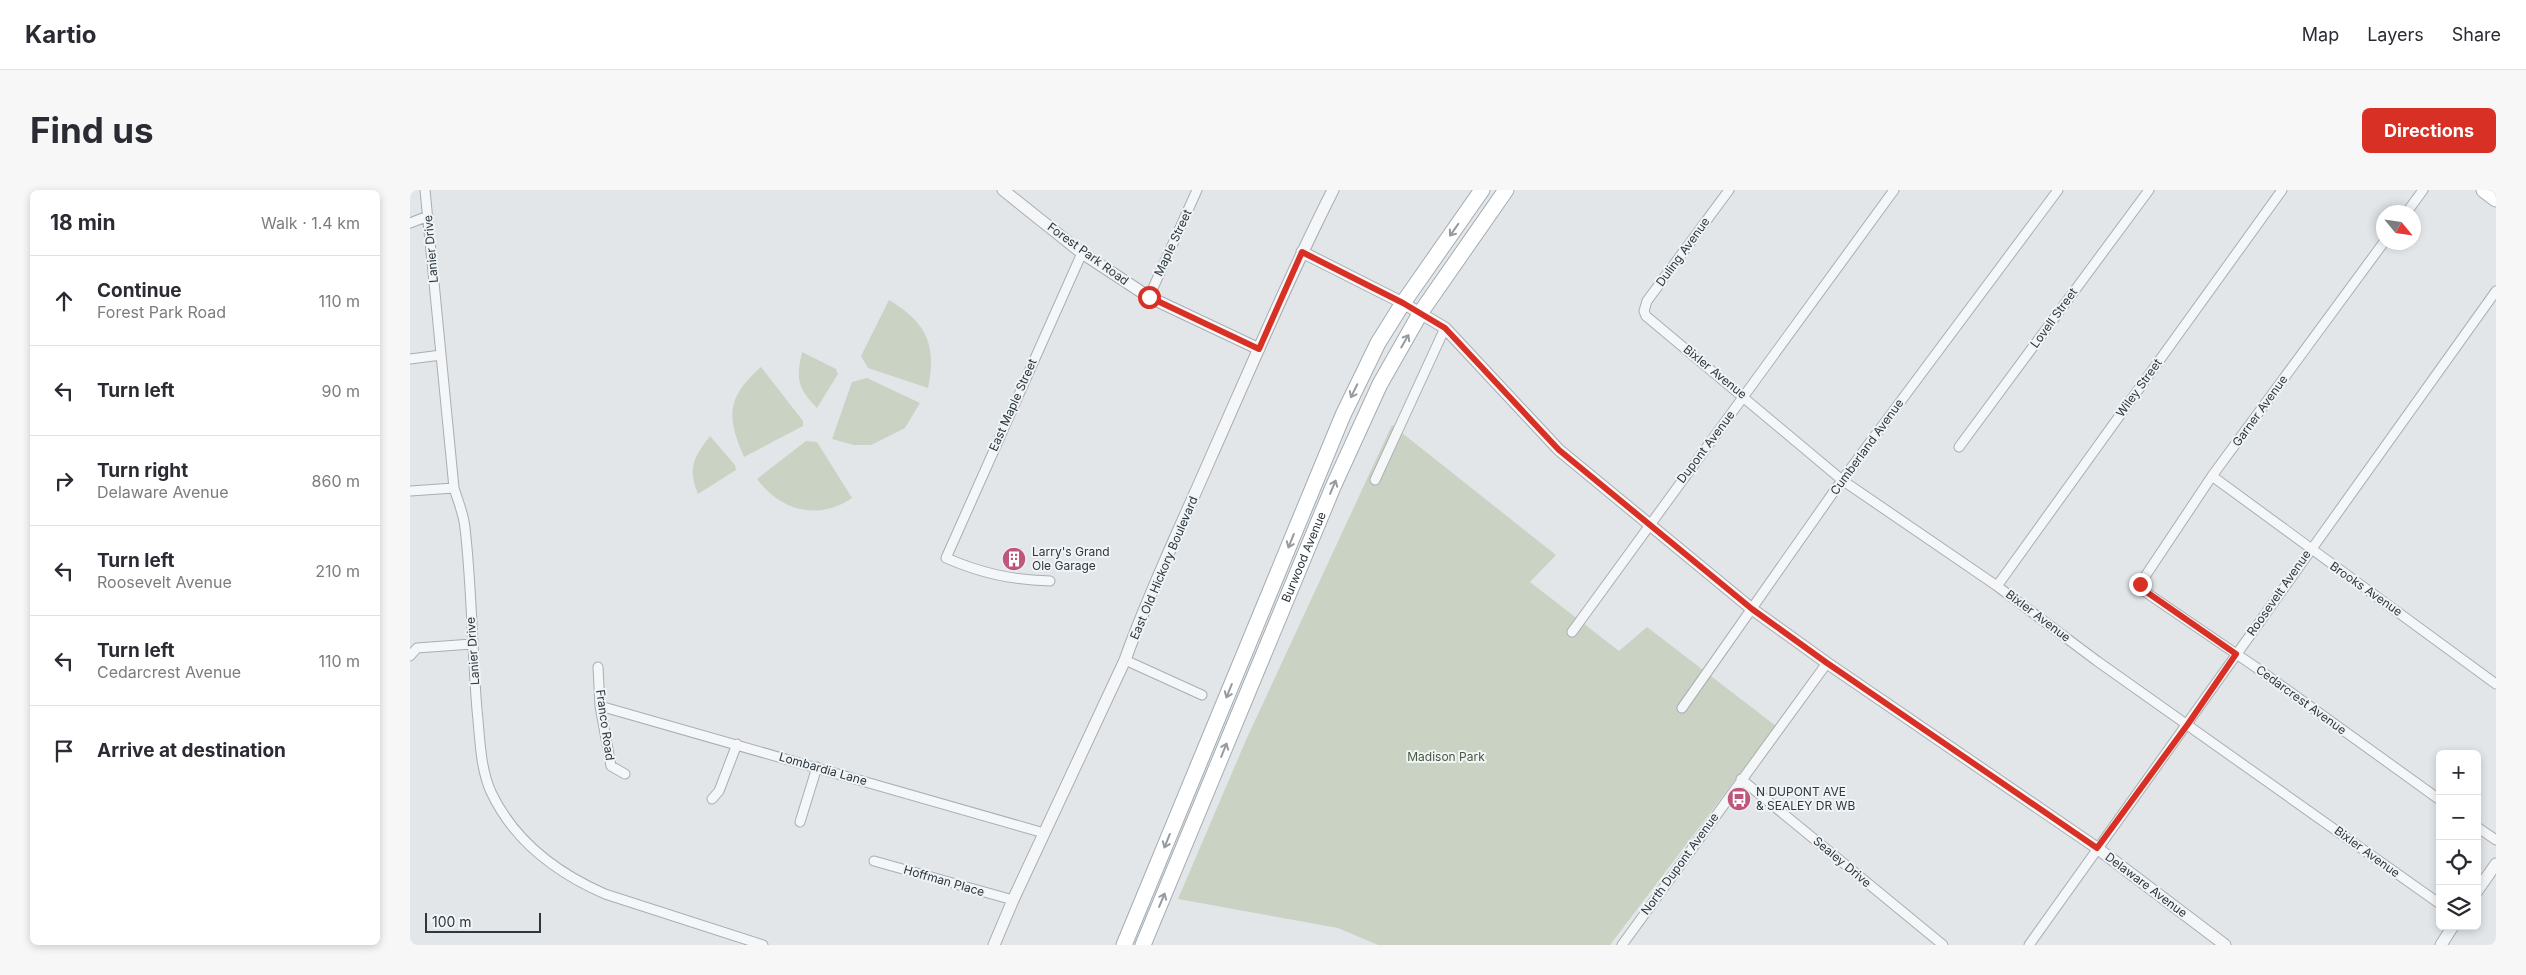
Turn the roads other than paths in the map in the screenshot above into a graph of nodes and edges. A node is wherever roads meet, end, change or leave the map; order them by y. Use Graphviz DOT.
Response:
graph roads {
  1 [pos="425,190"];
  2 [pos="1003,190"];
  3 [pos="1197,190"];
  4 [pos="1333,190"];
  5 [pos="1482,190"];
  6 [pos="1506,190"];
  7 [pos="1729,190"];
  8 [pos="1894,190"];
  9 [pos="2058,190"];
  10 [pos="2149,190"];
  11 [pos="2282,190"];
  12 [pos="2423,190"];
  13 [pos="2484,190"];
  14 [pos="2496,198"];
  15 [pos="2411,205"];
  16 [pos="428,216"];
  17 [pos="410,223"];
  18 [pos="2378,250"];
  19 [pos="1302,252"];
  20 [pos="1082,253"];
  21 [pos="2496,291"];
  22 [pos="1149,297"];
  23 [pos="1403,303"];
  24 [pos="1421,312"];
  25 [pos="1646,316"];
  26 [pos="1445,328"];
  27 [pos="1259,349"];
  28 [pos="441,355"];
  29 [pos="410,358"];
  30 [pos="1744,396"];
  31 [pos="1959,447"];
  32 [pos="2212,476"];
  33 [pos="1375,480"];
  34 [pos="1842,480"];
  35 [pos="454,488"];
  36 [pos="410,491"];
  37 [pos="1649,524"];
  38 [pos="2310,549"];
  39 [pos="1050,581"];
  40 [pos="2140,584"];
  41 [pos="1996,586"];
  42 [pos="1752,609"];
  43 [pos="1572,632"];
  44 [pos="472,644"];
  45 [pos="2236,654"];
  46 [pos="410,656"];
  47 [pos="1125,660"];
  48 [pos="1827,663"];
  49 [pos="598,667"];
  50 [pos="2496,684"];
  51 [pos="1202,694"];
  52 [pos="600,706"];
  53 [pos="1682,708"];
  54 [pos="2188,724"];
  55 [pos="737,744"];
  56 [pos="817,767"];
  57 [pos="625,774"];
  58 [pos="1741,779"];
  59 [pos="2436,797"];
  60 [pos="712,800"];
  61 [pos="800,822"];
  62 [pos="2481,830"];
  63 [pos="1044,832"];
  64 [pos="2496,840"];
  65 [pos="2097,848"];
  66 [pos="874,861"];
  67 [pos="2496,864"];
  68 [pos="2481,885"];
  69 [pos="1013,900"];
  70 [pos="2436,901"];
  71 [pos="2450,930"];
  72 [pos="763,945"];
  73 [pos="994,945"];
  74 [pos="1124,945"];
  75 [pos="1142,945"];
  76 [pos="1622,945"];
  77 [pos="1943,945"];
  78 [pos="2029,945"];
  79 [pos="2225,945"];
  80 [pos="2441,945"];
  1 -- 16 [label="street, Lanier Drive"];
  2 -- 20 [label="street, Forest Park Road"];
  3 -- 22 [label="street, Maple Street"];
  4 -- 19 [label="street, East Old Hickory Boulevard"];
  5 -- 23 [label="main road, Burwood Avenue, one-way"];
  6 -- 24 [label="main road, Burwood Avenue"];
  7 -- 25 [label="street, Duling Avenue"];
  8 -- 30 [label="street, Dupont Avenue"];
  9 -- 34 [label="street, Cumberland Avenue"];
  10 -- 31 [label="street, Lovell Street"];
  11 -- 41 [label="street, Wiley Street"];
  12 -- 15 [label="street"];
  13 -- 14 [label="main road"];
  16 -- 17 [label="street"];
  16 -- 28 [label="street, Lanier Drive"];
  18 -- 32 [label="street, Garner Avenue"];
  19 -- 23 [label="street, Delaware Avenue"];
  19 -- 27 [label="street, East Old Hickory Boulevard"];
  20 -- 22 [label="street, Forest Park Road"];
  20 -- 39 [label="street, East Maple Street"];
  21 -- 38 [label="street, Roosevelt Avenue"];
  22 -- 27 [label="street, Forest Park Road"];
  23 -- 24 [label="street, Delaware Avenue"];
  23 -- 74 [label="main road, Burwood Avenue, one-way"];
  24 -- 26 [label="street, Delaware Avenue"];
  75 -- 24 [label="main road, Burwood Avenue, one-way"];
  25 -- 30 [label="street, Bixler Avenue"];
  26 -- 33 [label="street"];
  26 -- 37 [label="street, Delaware Avenue"];
  27 -- 47 [label="street, East Old Hickory Boulevard"];
  28 -- 29 [label="street"];
  28 -- 35 [label="street, Lanier Drive"];
  30 -- 34 [label="street, Bixler Avenue"];
  30 -- 37 [label="street, Dupont Avenue"];
  32 -- 38 [label="street, Brooks Avenue"];
  32 -- 40 [label="street, Garner Avenue"];
  34 -- 41 [label="street, Bixler Avenue"];
  34 -- 42 [label="street, Cumberland Avenue"];
  35 -- 36 [label="street"];
  35 -- 44 [label="street, Lanier Drive"];
  37 -- 42 [label="street, Delaware Avenue"];
  37 -- 43 [label="street, Dupont Avenue"];
  38 -- 45 [label="street, Roosevelt Avenue"];
  38 -- 50 [label="street, Brooks Avenue"];
  40 -- 45 [label="street, Cedarcrest Avenue"];
  41 -- 54 [label="street, Bixler Avenue"];
  42 -- 48 [label="street, Delaware Avenue"];
  42 -- 53 [label="street, Cumberland Avenue"];
  44 -- 46 [label="street"];
  44 -- 72 [label="street, Lanier Drive"];
  45 -- 54 [label="street, Roosevelt Avenue"];
  45 -- 59 [label="street, Cedarcrest Avenue"];
  47 -- 51 [label="street"];
  47 -- 63 [label="street, East Old Hickory Boulevard"];
  48 -- 58 [label="street, North Dupont Avenue"];
  48 -- 65 [label="street, Delaware Avenue"];
  49 -- 52 [label="street, Franco Road"];
  52 -- 55 [label="street, Lombardia Lane"];
  52 -- 57 [label="street, Franco Road"];
  54 -- 65 [label="street, Roosevelt Avenue"];
  54 -- 70 [label="street, Bixler Avenue"];
  55 -- 56 [label="street, Lombardia Lane"];
  55 -- 60 [label="street"];
  56 -- 61 [label="street"];
  56 -- 63 [label="street, Lombardia Lane"];
  58 -- 76 [label="street, North Dupont Avenue"];
  58 -- 77 [label="street, Sealey Drive"];
  62 -- 64 [label="street"];
  63 -- 69 [label="street, East Old Hickory Boulevard"];
  65 -- 78 [label="street, Roosevelt Avenue"];
  65 -- 79 [label="street, Delaware Avenue"];
  66 -- 69 [label="street, Hoffman Place"];
  67 -- 68 [label="street"];
  69 -- 73 [label="street, East Old Hickory Boulevard"];
  71 -- 80 [label="street"];
}
